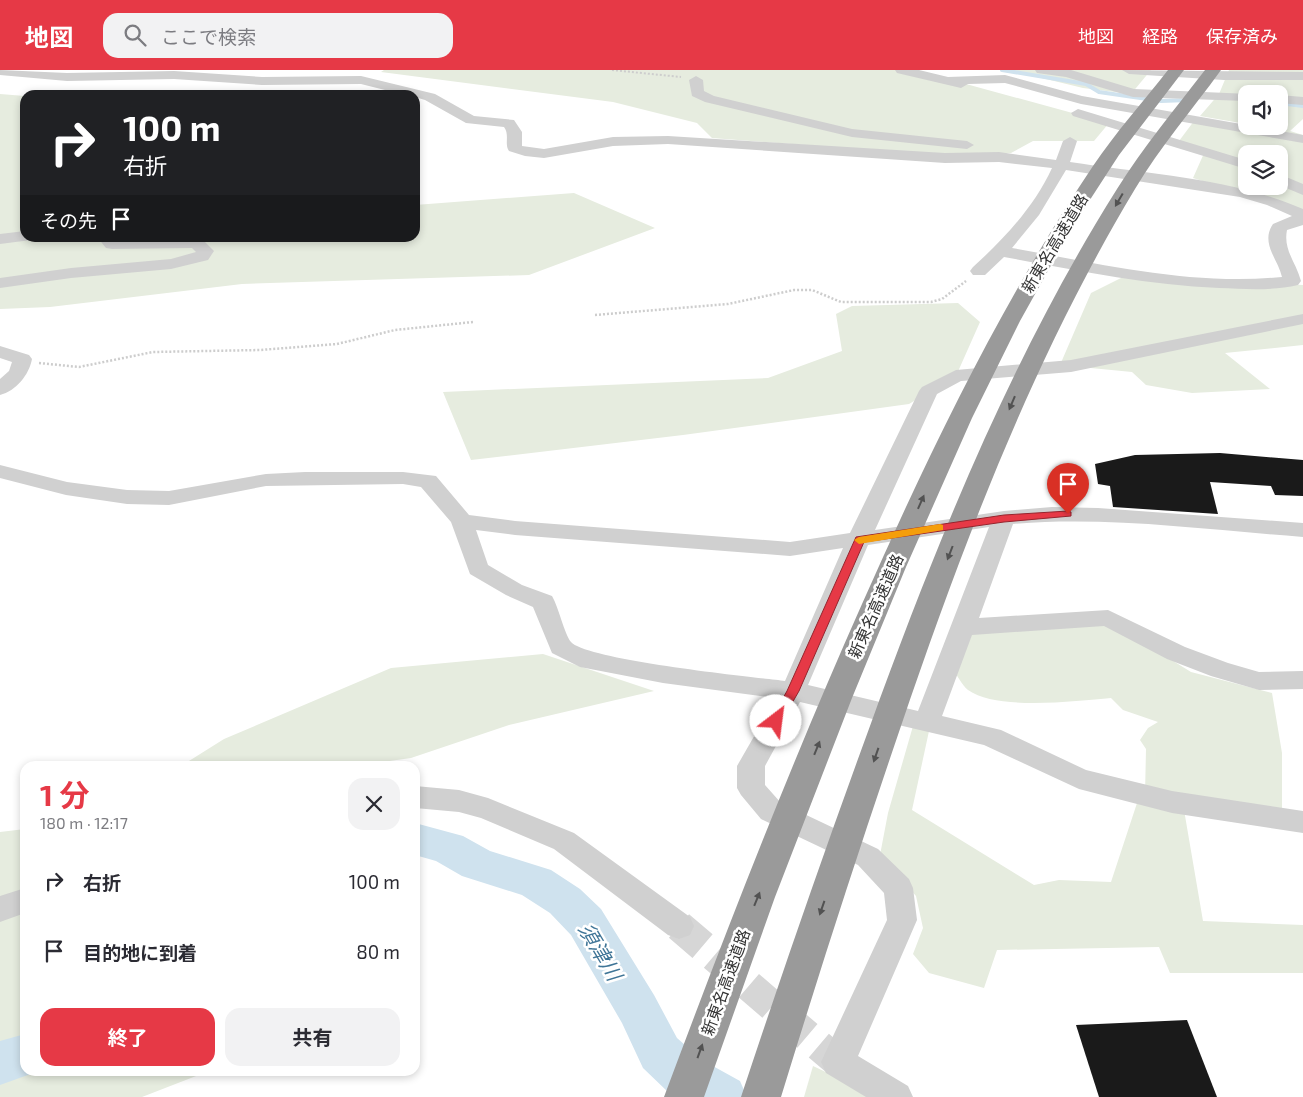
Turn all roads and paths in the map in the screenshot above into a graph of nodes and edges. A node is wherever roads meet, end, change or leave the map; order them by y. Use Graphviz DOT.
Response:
graph roads {
  1 [pos="612,70"];
  2 [pos="902,70"];
  3 [pos="1042,70"];
  4 [pos="1129,70"];
  5 [pos="1176,70"];
  6 [pos="1214,70"];
  7 [pos="0,71"];
  8 [pos="1303,76"];
  9 [pos="696,80"];
  10 [pos="946,81"];
  11 [pos="402,90"];
  12 [pos="420,95"];
  13 [pos="1238,97"];
  14 [pos="1288,100"];
  15 [pos="1303,101"];
  16 [pos="1303,139"];
  17 [pos="1070,141"];
  18 [pos="986,156"];
  19 [pos="1238,162"];
  20 [pos="1067,166"];
  21 [pos="1288,182"];
  22 [pos="1303,190"];
  23 [pos="1303,215"];
  24 [pos="1303,220"];
  25 [pos="20,237"];
  26 [pos="0,240"];
  27 [pos="110,242"];
  28 [pos="1005,252"];
  29 [pos="979,271"];
  30 [pos="0,283"];
  31 [pos="595,315"];
  32 [pos="1303,319"];
  33 [pos="473,322"];
  34 [pos="0,352"];
  35 [pos="22,359"];
  36 [pos="0,389"];
  37 [pos="0,471"];
  38 [pos="1004,518"];
  39 [pos="462,521"];
  40 [pos="1303,530"];
  41 [pos="860,539"];
  42 [pos="963,627"];
  43 [pos="1303,680"];
  44 [pos="793,691"];
  45 [pos="927,722"];
  46 [pos="420,797"];
  47 [pos="1303,822"];
  48 [pos="20,902"];
  49 [pos="0,909"];
  50 [pos="679,926"];
  51 [pos="684,1097"];
  52 [pos="761,1097"];
  53 [pos="896,1097"];
  1 -- 9 [label="path"];
  2 -- 10 [label="street"];
  3 -- 13 [label="street"];
  4 -- 8 [label="street"];
  51 -- 5 [label="highway, 新東名高速道路, one-way"];
  6 -- 52 [label="highway, one-way"];
  7 -- 11 [label="street"];
  9 -- 18 [label="street"];
  10 -- 16 [label="street"];
  10 -- 19 [label="street"];
  12 -- 18 [label="street"];
  14 -- 15 [label="street"];
  17 -- 20 [label="street"];
  18 -- 20 [label="street"];
  20 -- 23 [label="street"];
  20 -- 28 [label="street"];
  21 -- 22 [label="street"];
  24 -- 28 [label="street"];
  25 -- 26 [label="street"];
  27 -- 30 [label="street"];
  28 -- 29 [label="street"];
  29 -- 31 [label="path"];
  32 -- 41 [label="street"];
  33 -- 35 [label="path"];
  34 -- 35 [label="street"];
  35 -- 36 [label="street"];
  37 -- 39 [label="street"];
  38 -- 40 [label="street"];
  38 -- 41 [label="street"];
  38 -- 42 [label="street"];
  39 -- 41 [label="street"];
  39 -- 44 [label="street"];
  41 -- 44 [label="street"];
  42 -- 43 [label="street"];
  42 -- 45 [label="street"];
  44 -- 45 [label="street"];
  44 -- 53 [label="street"];
  45 -- 47 [label="street"];
  46 -- 50 [label="street"];
  48 -- 49 [label="street"];
}
